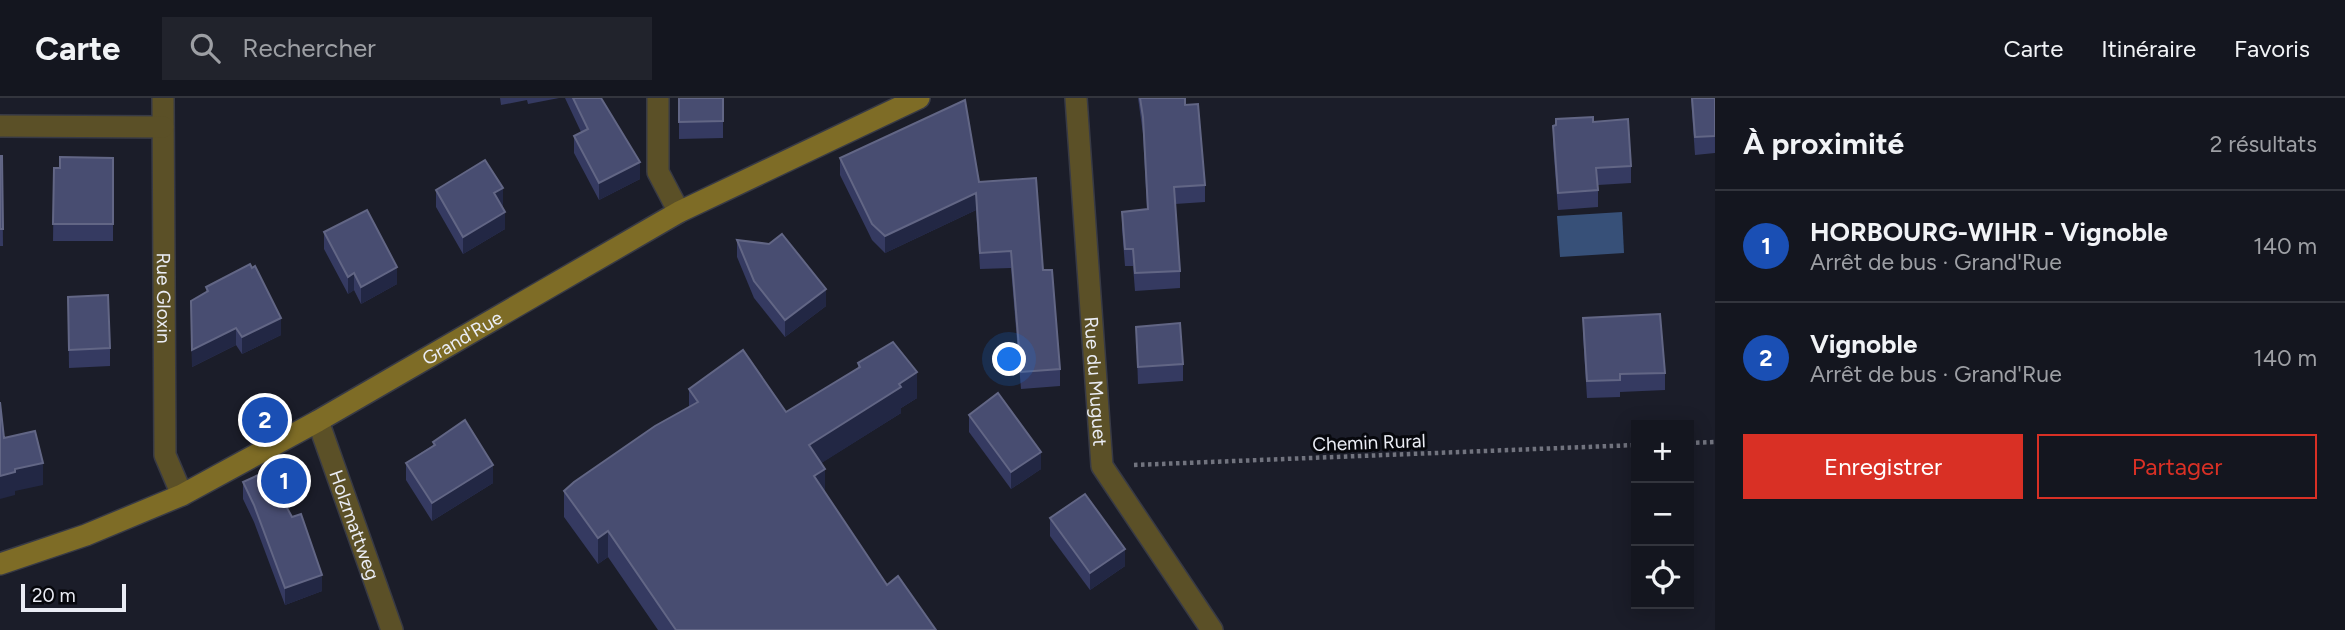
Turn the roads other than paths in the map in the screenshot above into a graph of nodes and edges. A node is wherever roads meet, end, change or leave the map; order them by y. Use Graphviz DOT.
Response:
graph roads {
  1 [pos="163,98"];
  2 [pos="658,98"];
  3 [pos="919,98"];
  4 [pos="1076,98"];
  5 [pos="0,125"];
  6 [pos="163,127"];
  7 [pos="679,212"];
  8 [pos="318,421"];
  9 [pos="182,495"];
  10 [pos="0,564"];
  11 [pos="392,630"];
  12 [pos="1212,630"];
  1 -- 6 [label="street, Rue Gloxin"];
  2 -- 7 [label="street"];
  3 -- 7 [label="street, Grand'Rue"];
  4 -- 12 [label="street, Rue du Muguet"];
  5 -- 6 [label="street"];
  6 -- 9 [label="street, Rue Gloxin"];
  7 -- 8 [label="street, Grand'Rue"];
  8 -- 9 [label="street, Grand'Rue"];
  8 -- 11 [label="street, Holzmattweg"];
  9 -- 10 [label="street, Grand'Rue"];
}
